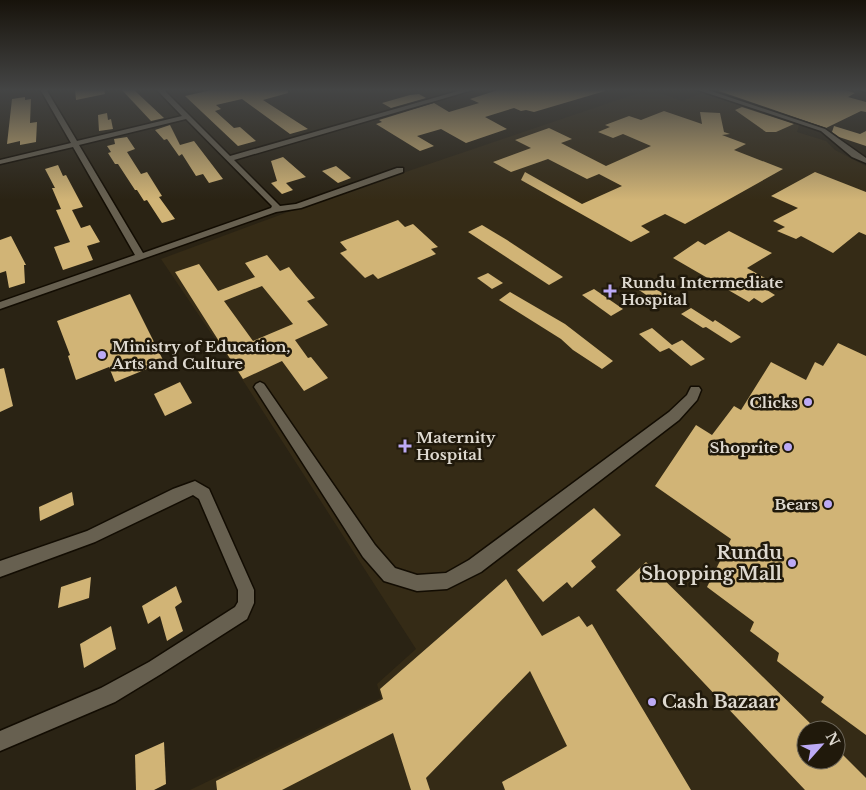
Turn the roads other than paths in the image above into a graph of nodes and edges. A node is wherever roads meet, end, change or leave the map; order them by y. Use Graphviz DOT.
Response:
graph roads {
  1 [pos="63,126"];
  2 [pos="150,126"];
  3 [pos="196,126"];
  4 [pos="342,126"];
  5 [pos="809,126"];
  6 [pos="74,144"];
  7 [pos="228,158"];
  8 [pos="866,160"];
  9 [pos="0,162"];
  10 [pos="400,170"];
  11 [pos="274,210"];
  12 [pos="141,258"];
  13 [pos="0,306"];
  14 [pos="260,386"];
  15 [pos="695,390"];
  16 [pos="0,570"];
  17 [pos="0,741"];
  1 -- 6 [label="street"];
  2 -- 6 [label="street"];
  3 -- 7 [label="street"];
  4 -- 7 [label="street"];
  5 -- 8 [label="street"];
  6 -- 9 [label="street"];
  6 -- 12 [label="street"];
  7 -- 11 [label="street"];
  10 -- 11 [label="street"];
  11 -- 12 [label="street"];
  12 -- 13 [label="street"];
  14 -- 15 [label="street"];
  16 -- 17 [label="street"];
}
